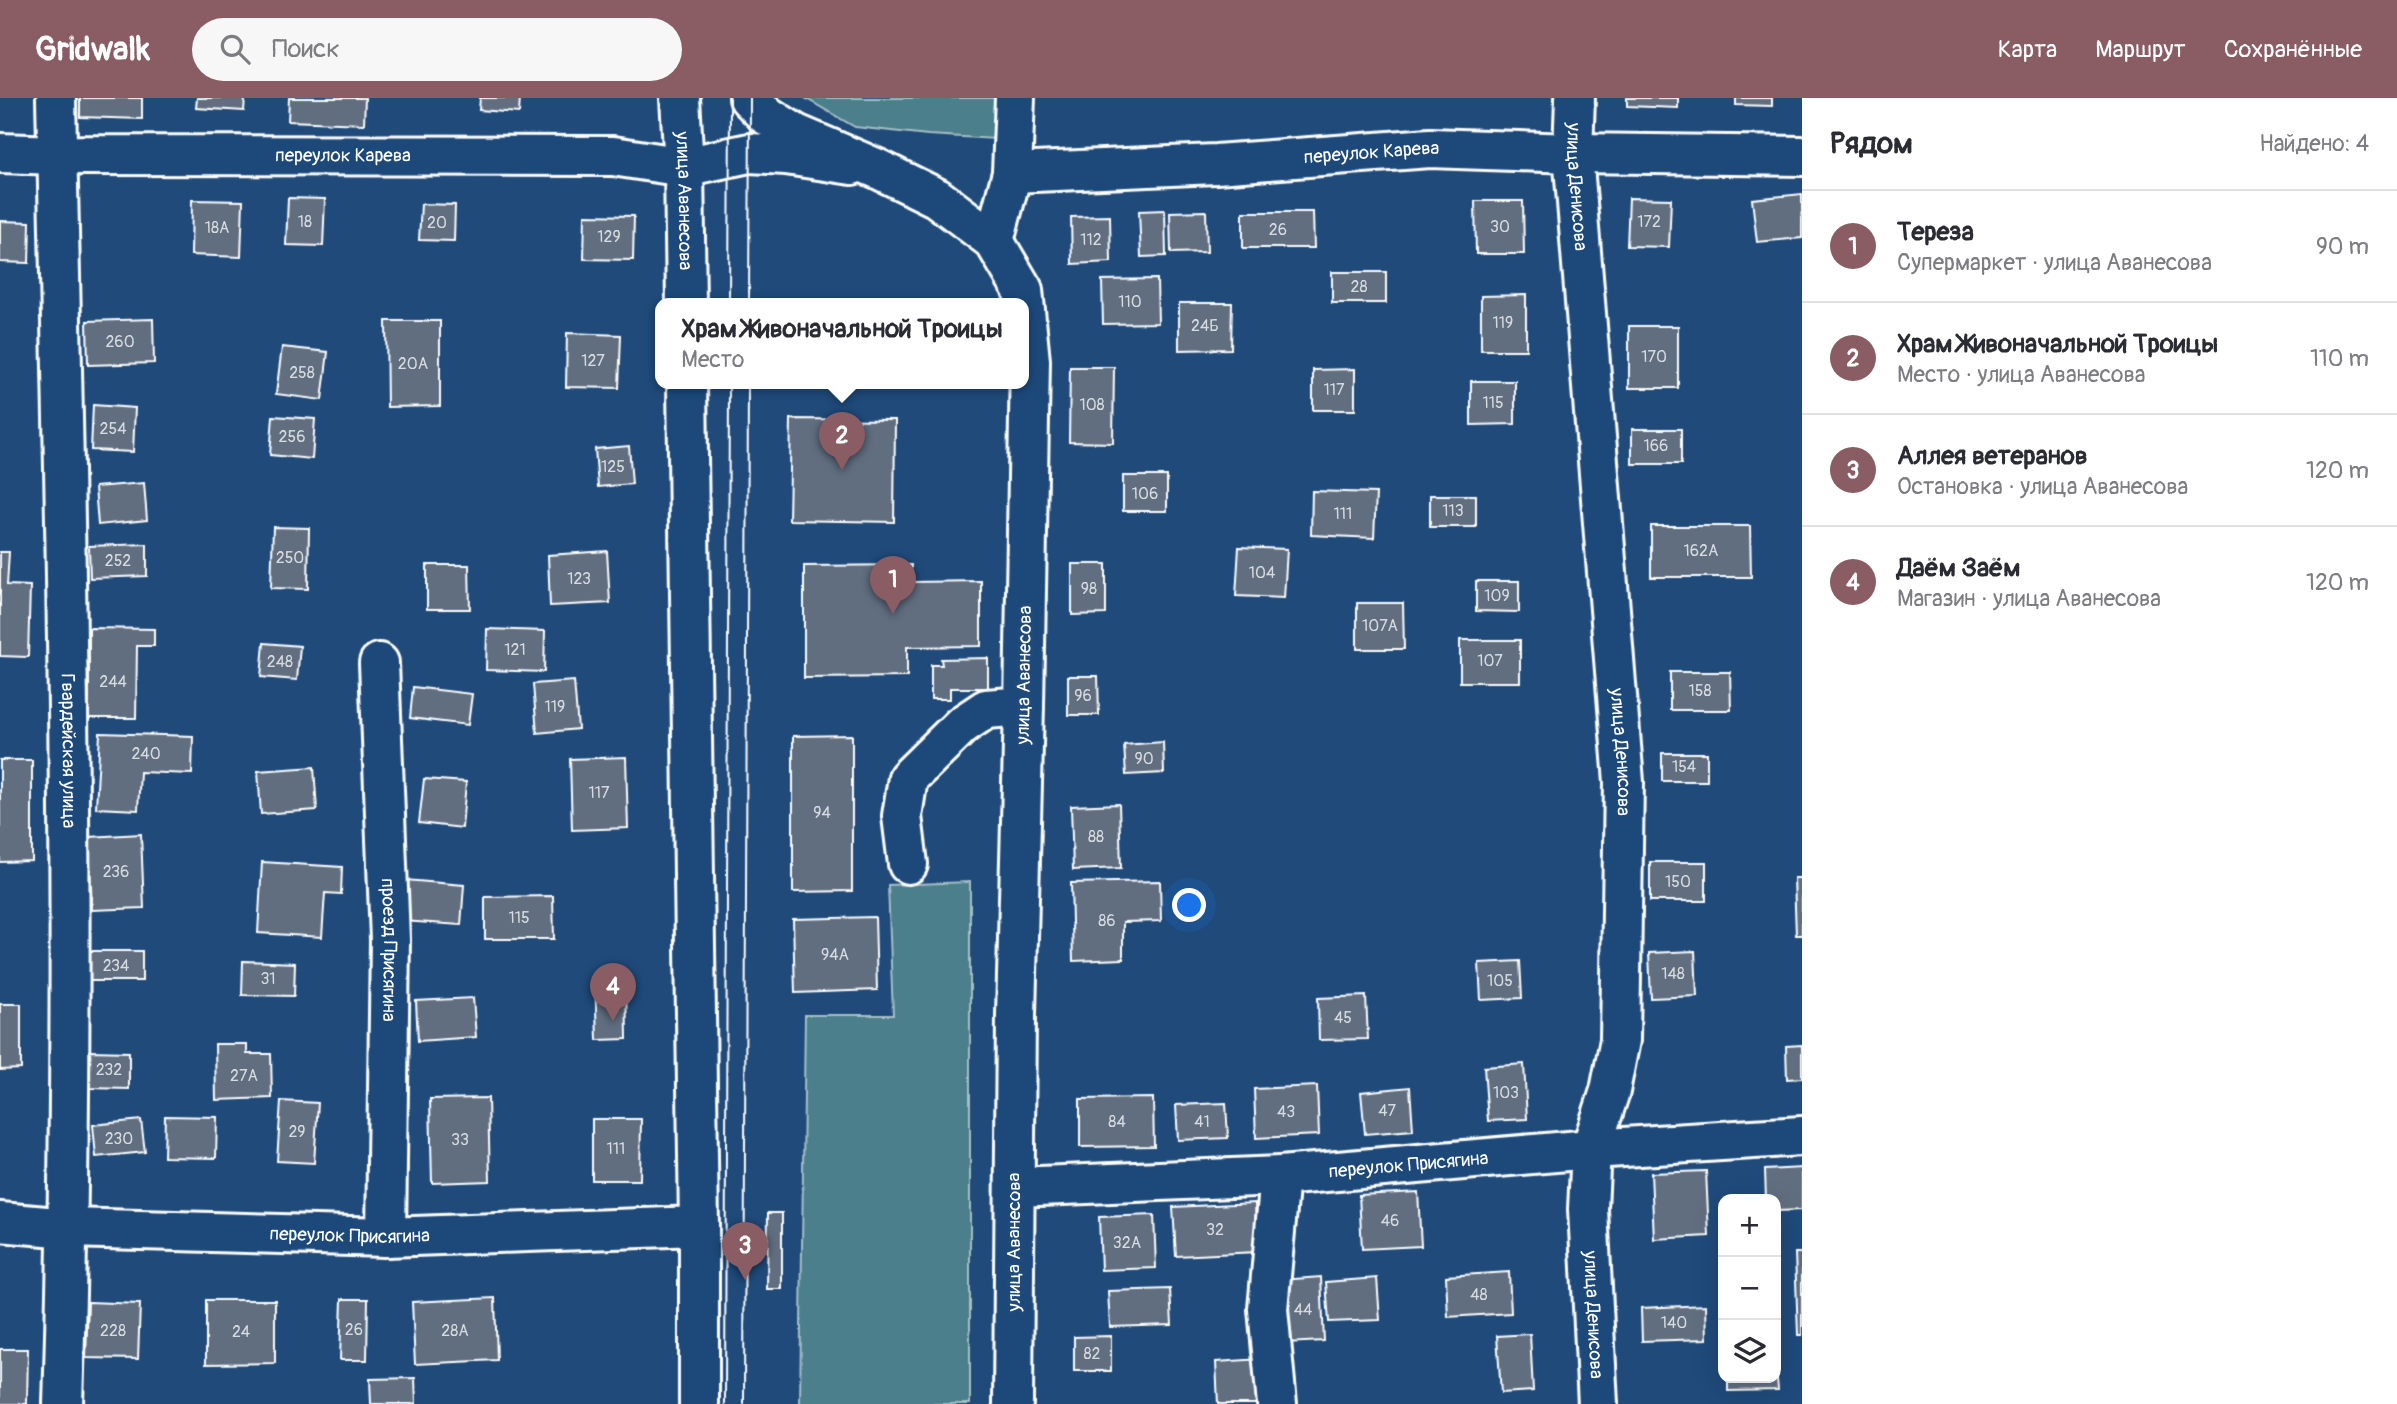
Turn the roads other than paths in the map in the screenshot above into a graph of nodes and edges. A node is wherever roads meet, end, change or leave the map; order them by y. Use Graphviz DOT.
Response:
graph roads {
  1 [pos="56,98"];
  2 [pos="749,98"];
  3 [pos="1015,98"];
  4 [pos="1575,98"];
  5 [pos="678,101"];
  6 [pos="0,153"];
  7 [pos="1573,153"];
  8 [pos="58,155"];
  9 [pos="1802,156"];
  10 [pos="684,167"];
  11 [pos="878,169"];
  12 [pos="1012,173"];
  13 [pos="994,241"];
  14 [pos="686,298"];
  15 [pos="1024,298"];
  16 [pos="1029,350"];
  17 [pos="687,389"];
  18 [pos="379,663"];
  19 [pos="1024,706"];
  20 [pos="908,864"];
  21 [pos="1802,1136"];
  22 [pos="1591,1149"];
  23 [pos="1280,1176"];
  24 [pos="1015,1187"];
  25 [pos="0,1223"];
  26 [pos="699,1226"];
  27 [pos="69,1228"];
  28 [pos="386,1237"];
  29 [pos="63,1404"];
  30 [pos="699,1404"];
  31 [pos="1013,1404"];
  32 [pos="1277,1404"];
  33 [pos="1598,1404"];
  1 -- 8 [label="main road, Гвардейская улица"];
  2 -- 11 [label="main road, улица Аванесова"];
  3 -- 12 [label="main road"];
  4 -- 7 [label="main road, улица Денисова"];
  5 -- 10 [label="main road, улица Аванесова"];
  6 -- 8 [label="main road, переулок Карева"];
  7 -- 9 [label="main road, переулок Карева"];
  7 -- 12 [label="main road, переулок Карева"];
  7 -- 22 [label="main road, улица Денисова"];
  8 -- 10 [label="main road, переулок Карева"];
  8 -- 27 [label="main road, Гвардейская улица"];
  10 -- 11 [label="main road"];
  10 -- 14 [label="main road, улица Аванесова"];
  11 -- 13 [label="main road, улица Аванесова"];
  12 -- 13 [label="main road"];
  13 -- 15 [label="main road, улица Аванесова"];
  16 -- 19 [label="main road, улица Аванесова"];
  17 -- 26 [label="main road"];
  18 -- 28 [label="main road, проезд Присягина"];
  19 -- 20 [label="main road"];
  19 -- 24 [label="main road, улица Аванесова"];
  21 -- 22 [label="main road, переулок Присягина"];
  22 -- 23 [label="main road, переулок Присягина"];
  22 -- 33 [label="main road, улица Денисова"];
  23 -- 24 [label="main road, переулок Присягина"];
  23 -- 32 [label="main road"];
  24 -- 31 [label="main road, улица Аванесова"];
  25 -- 27 [label="main road, переулок Присягина"];
  26 -- 28 [label="main road, переулок Присягина"];
  26 -- 30 [label="main road"];
  27 -- 28 [label="main road, переулок Присягина"];
  27 -- 29 [label="main road, Гвардейская улица"];
}
